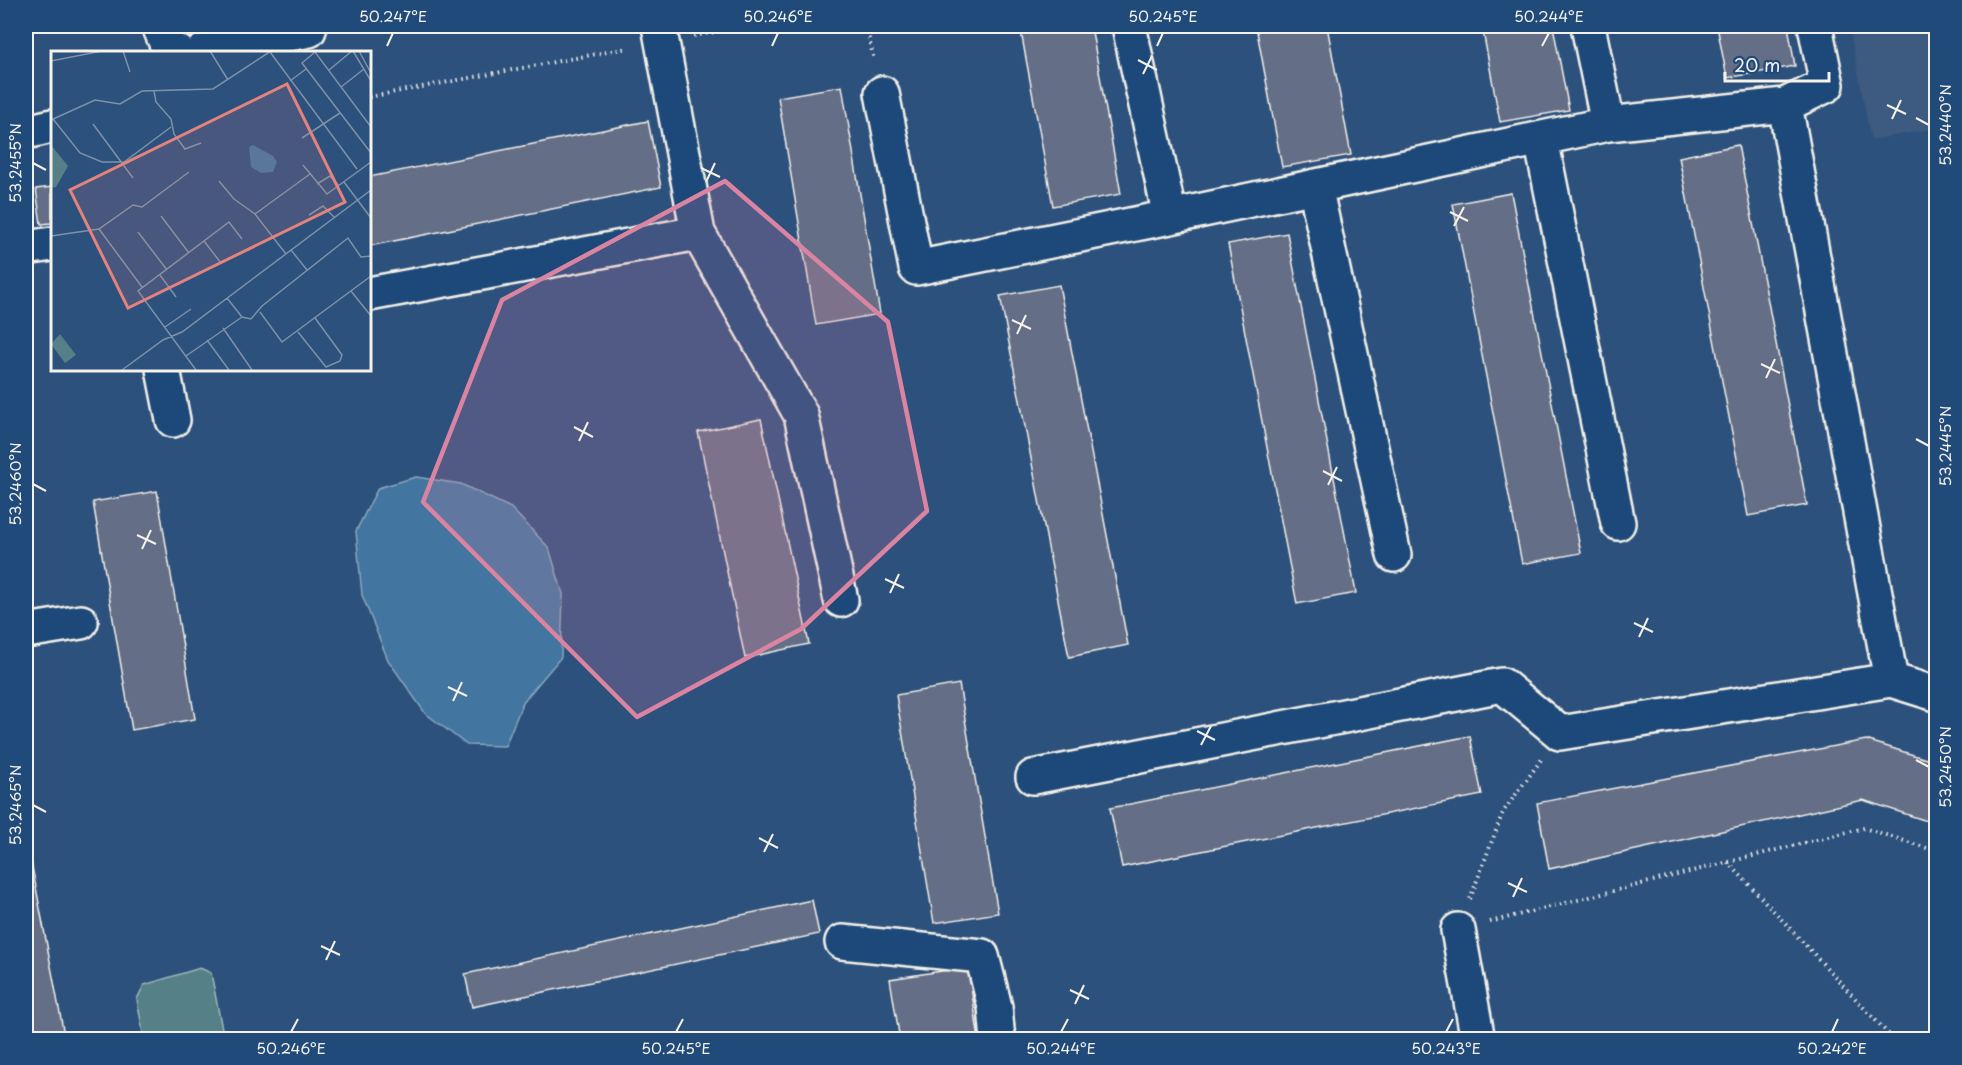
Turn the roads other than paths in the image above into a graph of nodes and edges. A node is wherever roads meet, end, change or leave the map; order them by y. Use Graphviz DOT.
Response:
graph roads {
  1 [pos="159,26"];
  2 [pos="1129,26"];
  3 [pos="1588,26"];
  4 [pos="1815,26"];
  5 [pos="309,30"];
  6 [pos="661,34"];
  7 [pos="176,51"];
  8 [pos="207,51"];
  9 [pos="882,93"];
  10 [pos="1785,105"];
  11 [pos="1608,124"];
  12 [pos="51,126"];
  13 [pos="26,132"];
  14 [pos="1541,139"];
  15 [pos="1315,186"];
  16 [pos="1170,217"];
  17 [pos="698,233"];
  18 [pos="51,244"];
  19 [pos="26,248"];
  20 [pos="370,294"];
  21 [pos="162,370"];
  22 [pos="173,420"];
  23 [pos="1618,523"];
  24 [pos="1394,555"];
  25 [pos="841,600"];
  26 [pos="81,622"];
  27 [pos="26,631"];
  28 [pos="1891,680"];
  29 [pos="1936,694"];
  30 [pos="1033,777"];
  31 [pos="1458,930"];
  32 [pos="842,942"];
  33 [pos="998,1040"];
  34 [pos="1478,1040"];
  1 -- 7 [label="lane"];
  2 -- 16 [label="lane"];
  3 -- 11 [label="lane"];
  4 -- 10 [label="lane"];
  5 -- 8 [label="lane"];
  6 -- 17 [label="lane"];
  9 -- 16 [label="lane"];
  10 -- 11 [label="lane"];
  10 -- 28 [label="lane"];
  11 -- 14 [label="lane"];
  12 -- 13 [label="lane"];
  14 -- 15 [label="lane"];
  14 -- 23 [label="lane"];
  15 -- 16 [label="lane"];
  15 -- 24 [label="lane"];
  17 -- 20 [label="lane"];
  17 -- 25 [label="lane"];
  18 -- 19 [label="lane"];
  21 -- 22 [label="lane"];
  26 -- 27 [label="lane"];
  28 -- 29 [label="lane"];
  28 -- 30 [label="lane"];
  31 -- 34 [label="lane"];
  32 -- 33 [label="lane"];
}
